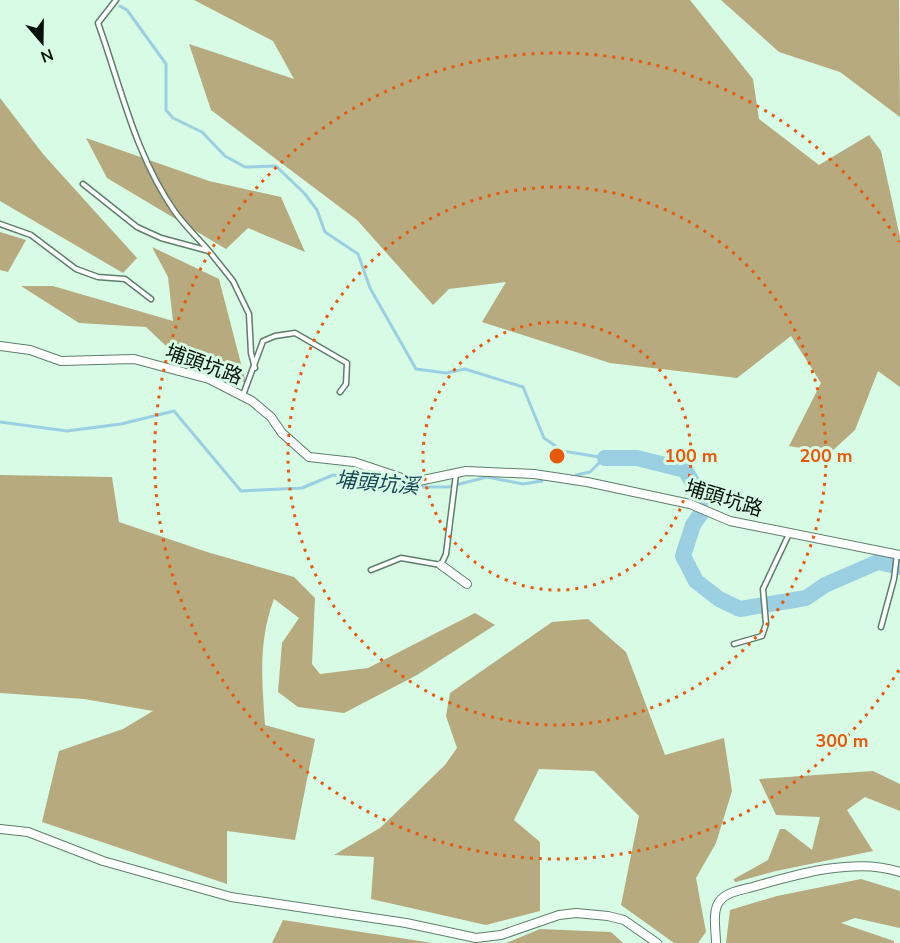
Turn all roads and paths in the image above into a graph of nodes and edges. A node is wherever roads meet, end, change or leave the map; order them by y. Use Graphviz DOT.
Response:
graph roads {
  1 [pos="116,0"];
  2 [pos="83,184"];
  3 [pos="0,224"];
  4 [pos="209,251"];
  5 [pos="151,299"];
  6 [pos="0,346"];
  7 [pos="255,368"];
  8 [pos="340,392"];
  9 [pos="243,395"];
  10 [pos="456,477"];
  11 [pos="789,533"];
  12 [pos="899,554"];
  13 [pos="441,565"];
  14 [pos="371,570"];
  15 [pos="467,584"];
  16 [pos="881,627"];
  17 [pos="734,644"];
  18 [pos="0,829"];
  19 [pos="900,872"];
  20 [pos="657,943"];
  21 [pos="716,943"];
  1 -- 4 [label="lane"];
  2 -- 4 [label="lane"];
  3 -- 5 [label="lane"];
  4 -- 7 [label="lane"];
  6 -- 9 [label="street, 埔頭坑路"];
  7 -- 8 [label="lane"];
  7 -- 9 [label="lane"];
  9 -- 10 [label="street, 埔頭坑路"];
  10 -- 11 [label="street, 埔頭坑路"];
  10 -- 13 [label="lane"];
  11 -- 12 [label="street, 埔頭坑路"];
  11 -- 17 [label="lane"];
  12 -- 16 [label="lane"];
  13 -- 14 [label="lane"];
  13 -- 15 [label="street"];
  18 -- 20 [label="street"];
  19 -- 21 [label="street"];
}
